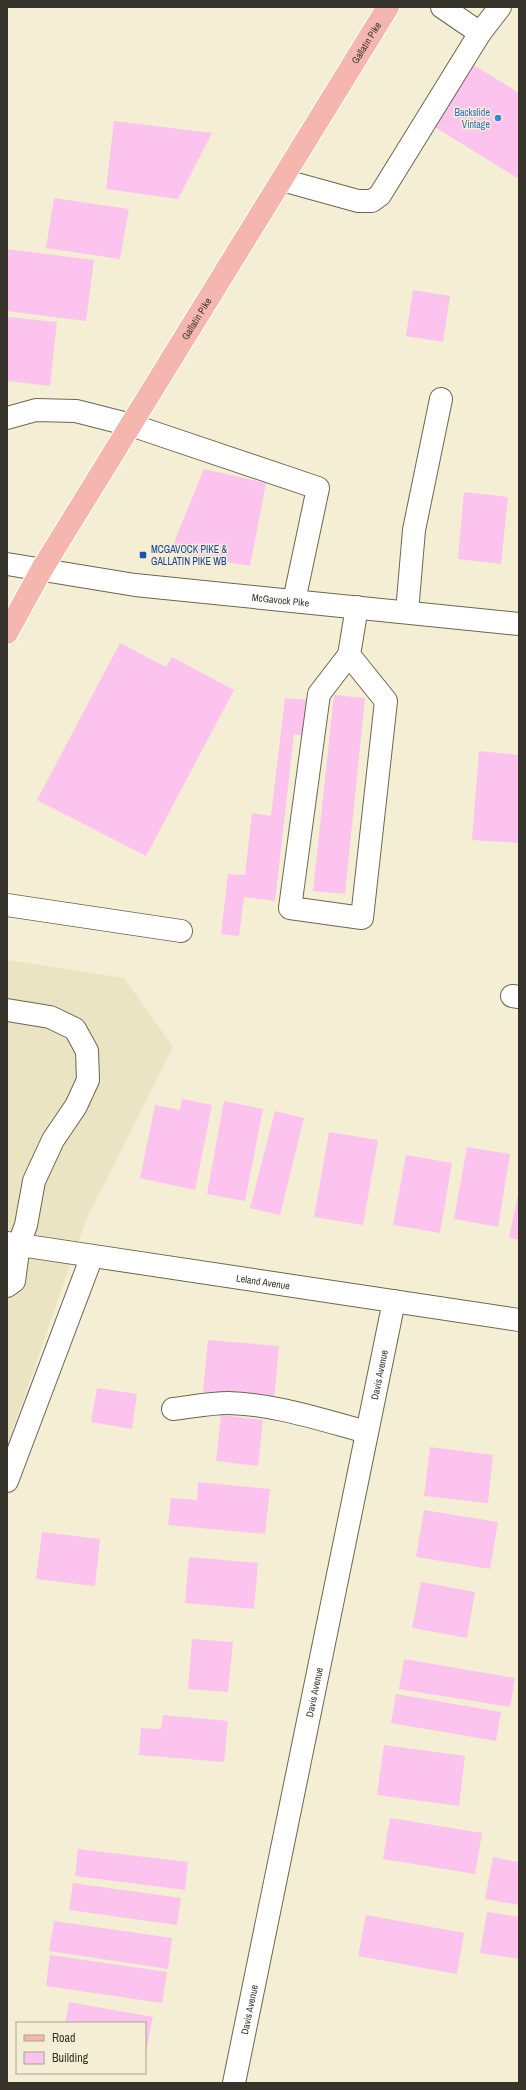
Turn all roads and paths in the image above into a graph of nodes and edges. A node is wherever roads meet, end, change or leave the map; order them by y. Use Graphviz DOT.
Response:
graph roads {
  1 [pos="388,7"];
  2 [pos="442,7"];
  3 [pos="500,7"];
  4 [pos="480,33"];
  5 [pos="282,180"];
  6 [pos="441,399"];
  7 [pos="7,418"];
  8 [pos="131,425"];
  9 [pos="7,564"];
  10 [pos="42,569"];
  11 [pos="294,601"];
  12 [pos="357,608"];
  13 [pos="407,612"];
  14 [pos="519,624"];
  15 [pos="7,633"];
  16 [pos="349,655"];
  17 [pos="7,905"];
  18 [pos="181,931"];
  19 [pos="7,1010"];
  20 [pos="13,1244"];
  21 [pos="92,1256"];
  22 [pos="7,1286"];
  23 [pos="394,1301"];
  24 [pos="519,1320"];
  25 [pos="173,1410"];
  26 [pos="367,1432"];
  27 [pos="8,1478"];
  28 [pos="234,2083"];
  1 -- 5 [label="main road, Gallatin Pike"];
  2 -- 4 [label="street"];
  3 -- 4 [label="street"];
  4 -- 5 [label="street"];
  5 -- 8 [label="main road, Gallatin Pike"];
  6 -- 13 [label="street"];
  7 -- 8 [label="street"];
  8 -- 10 [label="main road, Gallatin Pike"];
  8 -- 11 [label="street"];
  9 -- 10 [label="street, McGavock Pike"];
  10 -- 11 [label="street, McGavock Pike"];
  10 -- 15 [label="main road, Gallatin Pike"];
  11 -- 12 [label="street, McGavock Pike"];
  12 -- 13 [label="street, McGavock Pike"];
  12 -- 16 [label="street"];
  13 -- 14 [label="street, McGavock Pike"];
  16 -- 16 [label="street"];
  17 -- 18 [label="street"];
  19 -- 20 [label="street"];
  20 -- 21 [label="street, Leland Avenue"];
  20 -- 22 [label="street"];
  21 -- 23 [label="street, Leland Avenue"];
  21 -- 27 [label="street"];
  23 -- 24 [label="street, Leland Avenue"];
  23 -- 26 [label="street, Davis Avenue"];
  25 -- 26 [label="street"];
  26 -- 28 [label="street, Davis Avenue"];
}
